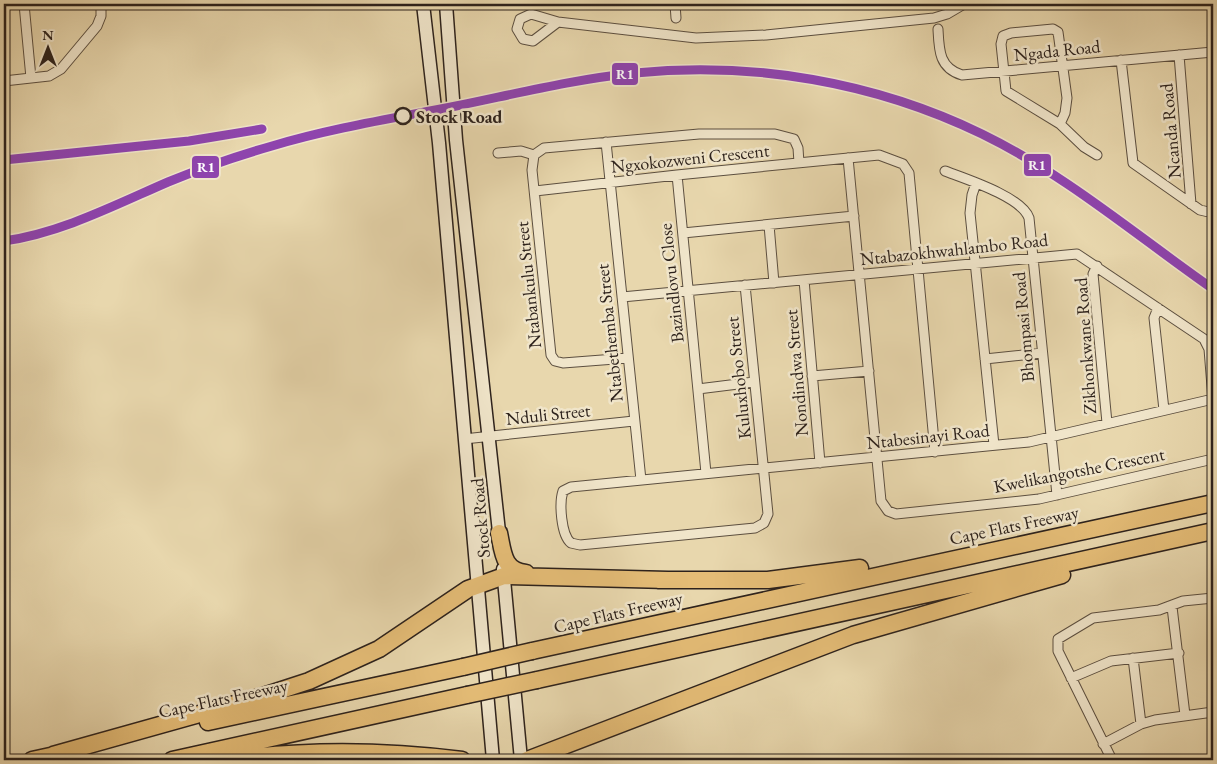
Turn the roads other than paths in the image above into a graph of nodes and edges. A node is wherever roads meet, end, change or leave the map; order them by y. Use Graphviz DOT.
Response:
graph roads {
  1 [pos="24,4"];
  2 [pos="101,4"];
  3 [pos="423,4"];
  4 [pos="446,4"];
  5 [pos="675,4"];
  6 [pos="964,4"];
  7 [pos="676,18"];
  8 [pos="558,22"];
  9 [pos="938,29"];
  10 [pos="1213,52"];
  11 [pos="1179,55"];
  12 [pos="1121,60"];
  13 [pos="1063,65"];
  14 [pos="1004,72"];
  15 [pos="31,78"];
  16 [pos="4,81"];
  17 [pos="1060,124"];
  18 [pos="606,142"];
  19 [pos="498,153"];
  20 [pos="534,155"];
  21 [pos="1097,155"];
  22 [pos="848,158"];
  23 [pos="799,163"];
  24 [pos="945,171"];
  25 [pos="677,175"];
  26 [pos="610,182"];
  27 [pos="976,183"];
  28 [pos="535,192"];
  29 [pos="1191,204"];
  30 [pos="1213,213"];
  31 [pos="854,216"];
  32 [pos="769,225"];
  33 [pos="683,233"];
  34 [pos="1033,258"];
  35 [pos="976,264"];
  36 [pos="1097,266"];
  37 [pos="918,270"];
  38 [pos="859,275"];
  39 [pos="804,280"];
  40 [pos="774,283"];
  41 [pos="745,286"];
  42 [pos="688,291"];
  43 [pos="622,297"];
  44 [pos="1158,308"];
  45 [pos="1042,353"];
  46 [pos="628,358"];
  47 [pos="1211,358"];
  48 [pos="985,359"];
  49 [pos="869,371"];
  50 [pos="812,376"];
  51 [pos="754,382"];
  52 [pos="698,388"];
  53 [pos="1213,399"];
  54 [pos="1164,410"];
  55 [pos="634,421"];
  56 [pos="1107,423"];
  57 [pos="490,436"];
  58 [pos="1050,438"];
  59 [pos="464,439"];
  60 [pos="994,445"];
  61 [pos="935,452"];
  62 [pos="877,457"];
  63 [pos="1213,460"];
  64 [pos="820,463"];
  65 [pos="763,468"];
  66 [pos="706,473"];
  67 [pos="641,480"];
  68 [pos="1057,495"];
  69 [pos="1213,503"];
  70 [pos="1213,531"];
  71 [pos="499,533"];
  72 [pos="1178,539"];
  73 [pos="959,557"];
  74 [pos="504,576"];
  75 [pos="668,580"];
  76 [pos="478,584"];
  77 [pos="1213,598"];
  78 [pos="1172,607"];
  79 [pos="1179,653"];
  80 [pos="1133,658"];
  81 [pos="1071,678"];
  82 [pos="1213,712"];
  83 [pos="1185,715"];
  84 [pos="489,716"];
  85 [pos="1141,724"];
  86 [pos="1103,744"];
  87 [pos="53,755"];
  88 [pos="32,760"];
  89 [pos="172,760"];
  90 [pos="228,760"];
  91 [pos="462,760"];
  92 [pos="493,760"];
  93 [pos="521,760"];
  94 [pos="527,760"];
  95 [pos="1112,760"];
  1 -- 15 [label="street"];
  2 -- 15 [label="street"];
  3 -- 59 [label="main road, Stock Road"];
  4 -- 57 [label="main road, Stock Road"];
  5 -- 7 [label="street"];
  6 -- 8 [label="street"];
  9 -- 14 [label="street, Ngada Road"];
  10 -- 11 [label="street, Ngada Road"];
  11 -- 12 [label="street, Ngada Road"];
  11 -- 29 [label="street, Ncanda Road"];
  12 -- 13 [label="street, Ngada Road"];
  12 -- 29 [label="street"];
  13 -- 14 [label="street, Ngada Road"];
  13 -- 14 [label="street"];
  13 -- 17 [label="street"];
  14 -- 17 [label="street"];
  15 -- 16 [label="street"];
  17 -- 21 [label="street"];
  18 -- 20 [label="street"];
  18 -- 23 [label="street"];
  18 -- 26 [label="street, Ntabethemba Street"];
  19 -- 20 [label="street"];
  20 -- 28 [label="street, Ntabankulu Street"];
  22 -- 23 [label="street, Ngxokozweni Crescent"];
  22 -- 31 [label="street"];
  22 -- 37 [label="street, Ngxokozweni Crescent"];
  23 -- 25 [label="street, Ngxokozweni Crescent"];
  24 -- 27 [label="street, Bhompasi Road"];
  25 -- 26 [label="street, Ngxokozweni Crescent"];
  25 -- 33 [label="street, Bazindlovu Close"];
  26 -- 28 [label="street, Ngxokozweni Crescent"];
  26 -- 43 [label="street, Ntabethemba Street"];
  27 -- 34 [label="street, Bhompasi Road"];
  27 -- 35 [label="street"];
  28 -- 46 [label="street, Ntabankulu Street"];
  29 -- 30 [label="street"];
  31 -- 32 [label="street"];
  31 -- 38 [label="street"];
  32 -- 33 [label="street"];
  32 -- 40 [label="street"];
  33 -- 42 [label="street, Bazindlovu Close"];
  34 -- 35 [label="street, Ntabazokhwahlambo Road"];
  34 -- 36 [label="street, Ntabazokhwahlambo Road"];
  34 -- 45 [label="street, Bhompasi Road"];
  35 -- 37 [label="street, Ntabazokhwahlambo Road"];
  35 -- 48 [label="street"];
  36 -- 44 [label="street, Ntabazokhwahlambo Road"];
  36 -- 56 [label="street, Zikhonkwane Road"];
  37 -- 38 [label="street, Ntabazokhwahlambo Road"];
  37 -- 61 [label="street"];
  38 -- 39 [label="street, Ntabazokhwahlambo Road"];
  38 -- 49 [label="street"];
  39 -- 40 [label="street, Ntabazokhwahlambo Road"];
  39 -- 50 [label="street, Nondindwa Street"];
  40 -- 41 [label="street, Ntabazokhwahlambo Road"];
  41 -- 42 [label="street, Ntabazokhwahlambo Road"];
  41 -- 51 [label="street, Kuluxhobo Street"];
  42 -- 43 [label="street, Ntabazokhwahlambo Road"];
  42 -- 52 [label="street, Bazindlovu Close"];
  43 -- 46 [label="street, Ntabethemba Street"];
  44 -- 47 [label="street, Ntabazokhwahlambo Road"];
  44 -- 54 [label="street"];
  45 -- 48 [label="street"];
  45 -- 58 [label="street, Bhompasi Road"];
  46 -- 55 [label="street, Ntabethemba Street"];
  47 -- 53 [label="street, Ntabazokhwahlambo Road"];
  48 -- 60 [label="street"];
  49 -- 50 [label="street"];
  49 -- 62 [label="street"];
  50 -- 64 [label="street, Nondindwa Street"];
  51 -- 52 [label="street"];
  51 -- 65 [label="street, Kuluxhobo Street"];
  52 -- 66 [label="street, Bazindlovu Close"];
  53 -- 54 [label="street, Ntabesinayi Road"];
  54 -- 56 [label="street, Ntabesinayi Road"];
  55 -- 57 [label="street, Nduli Street"];
  55 -- 67 [label="street, Ntabethemba Street"];
  56 -- 58 [label="street, Ntabesinayi Road"];
  57 -- 59 [label="street, Nduli Street"];
  57 -- 71 [label="main road, Stock Road"];
  58 -- 60 [label="street, Ntabesinayi Road"];
  58 -- 68 [label="street, Bhompasi Road"];
  59 -- 76 [label="main road, Stock Road"];
  60 -- 61 [label="street, Ntabesinayi Road"];
  61 -- 62 [label="street, Ntabesinayi Road"];
  62 -- 64 [label="street, Ntabesinayi Road"];
  62 -- 68 [label="street, Kwelikangotshe Crescent"];
  63 -- 68 [label="street, Kwelikangotshe Crescent"];
  64 -- 65 [label="street, Ntabesinayi Road"];
  65 -- 66 [label="street, Ntabesinayi Road"];
  65 -- 67 [label="street, Kuluxhobo Street"];
  66 -- 67 [label="street, Ntabesinayi Road"];
  69 -- 73 [label="highway, Cape Flats Freeway"];
  70 -- 72 [label="highway"];
  71 -- 74 [label="main road, Stock Road"];
  71 -- 75 [label="highway"];
  72 -- 89 [label="highway, bridge"];
  72 -- 94 [label="highway"];
  73 -- 75 [label="highway"];
  73 -- 87 [label="highway, Cape Flats Freeway, bridge"];
  74 -- 75 [label="highway"];
  74 -- 76 [label="highway"];
  74 -- 84 [label="main road"];
  74 -- 93 [label="main road, Stock Road"];
  76 -- 84 [label="main road, Stock Road"];
  76 -- 87 [label="highway"];
  77 -- 78 [label="street"];
  78 -- 79 [label="street"];
  78 -- 81 [label="street"];
  79 -- 80 [label="street"];
  79 -- 83 [label="street"];
  80 -- 81 [label="street"];
  80 -- 85 [label="street"];
  81 -- 86 [label="street"];
  82 -- 83 [label="street"];
  83 -- 85 [label="street"];
  84 -- 92 [label="main road, Stock Road"];
  85 -- 86 [label="street"];
  86 -- 95 [label="street"];
  87 -- 88 [label="highway, Cape Flats Freeway"];
  90 -- 91 [label="highway"];
}
